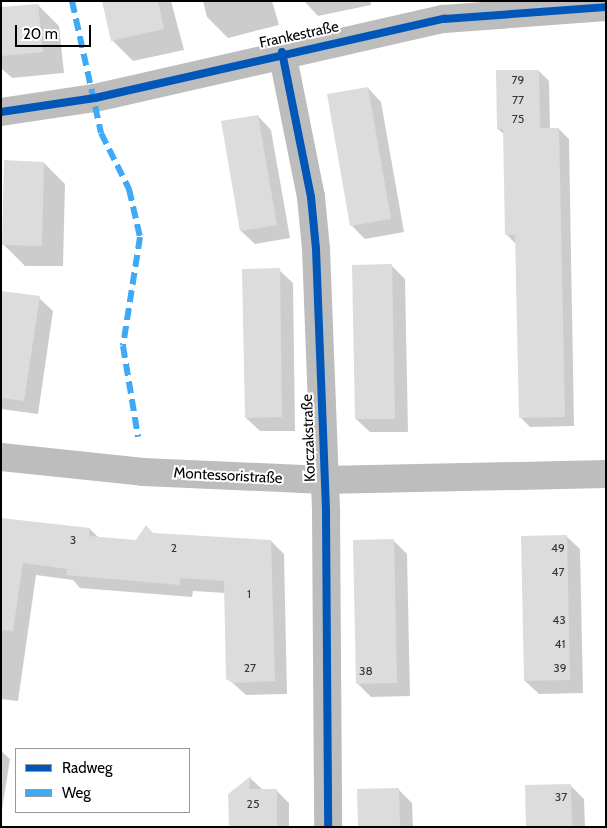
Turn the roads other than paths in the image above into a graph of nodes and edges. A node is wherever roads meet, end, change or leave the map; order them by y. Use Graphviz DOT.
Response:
graph roads {
  1 [pos="606,7"];
  2 [pos="282,52"];
  3 [pos="1,112"];
  4 [pos="1,457"];
  5 [pos="606,474"];
  6 [pos="324,480"];
  7 [pos="328,827"];
  1 -- 2 [label="street, Frankestraße"];
  2 -- 3 [label="street, Frankestraße"];
  2 -- 6 [label="street, Korczakstraße"];
  4 -- 6 [label="street, Montessoristraße"];
  5 -- 6 [label="street, Montessoristraße"];
  6 -- 7 [label="street, Korczakstraße"];
}
